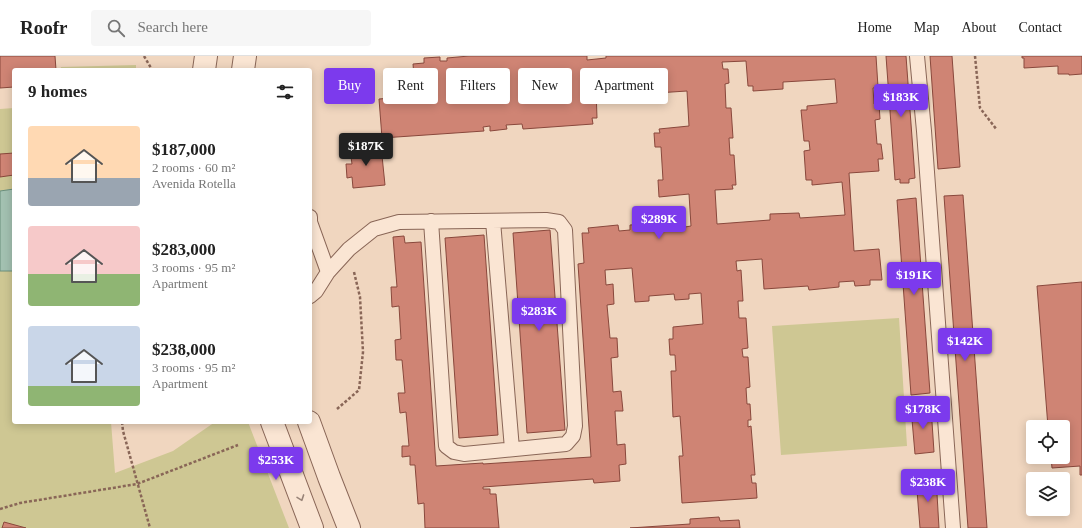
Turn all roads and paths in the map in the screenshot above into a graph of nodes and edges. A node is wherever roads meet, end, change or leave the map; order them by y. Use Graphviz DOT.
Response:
graph roads {
  1 [pos="144,56"];
  2 [pos="206,56"];
  3 [pos="245,56"];
  4 [pos="917,56"];
  5 [pos="975,56"];
  6 [pos="151,68"];
  7 [pos="204,68"];
  8 [pos="243,68"];
  9 [pos="997,130"];
  10 [pos="493,221"];
  11 [pos="431,222"];
  12 [pos="312,228"];
  13 [pos="349,249"];
  14 [pos="328,272"];
  15 [pos="312,294"];
  16 [pos="337,409"];
  17 [pos="122,424"];
  18 [pos="273,424"];
  19 [pos="310,424"];
  20 [pos="238,445"];
  21 [pos="512,449"];
  22 [pos="138,484"];
  23 [pos="0,509"];
  24 [pos="150,528"];
  25 [pos="312,528"];
  26 [pos="349,528"];
  27 [pos="953,528"];
  1 -- 6 [label="path"];
  2 -- 7 [label="street"];
  3 -- 8 [label="street"];
  4 -- 27 [label="lane"];
  5 -- 9 [label="path"];
  10 -- 11 [label="lane"];
  10 -- 21 [label="lane"];
  10 -- 21 [label="lane"];
  11 -- 13 [label="lane"];
  11 -- 21 [label="lane"];
  12 -- 14 [label="lane"];
  13 -- 14 [label="lane"];
  13 -- 16 [label="path"];
  14 -- 15 [label="lane"];
  17 -- 22 [label="path"];
  18 -- 25 [label="street, one-way"];
  19 -- 26 [label="street"];
  20 -- 22 [label="path"];
  22 -- 23 [label="path"];
  22 -- 24 [label="path"];
}
